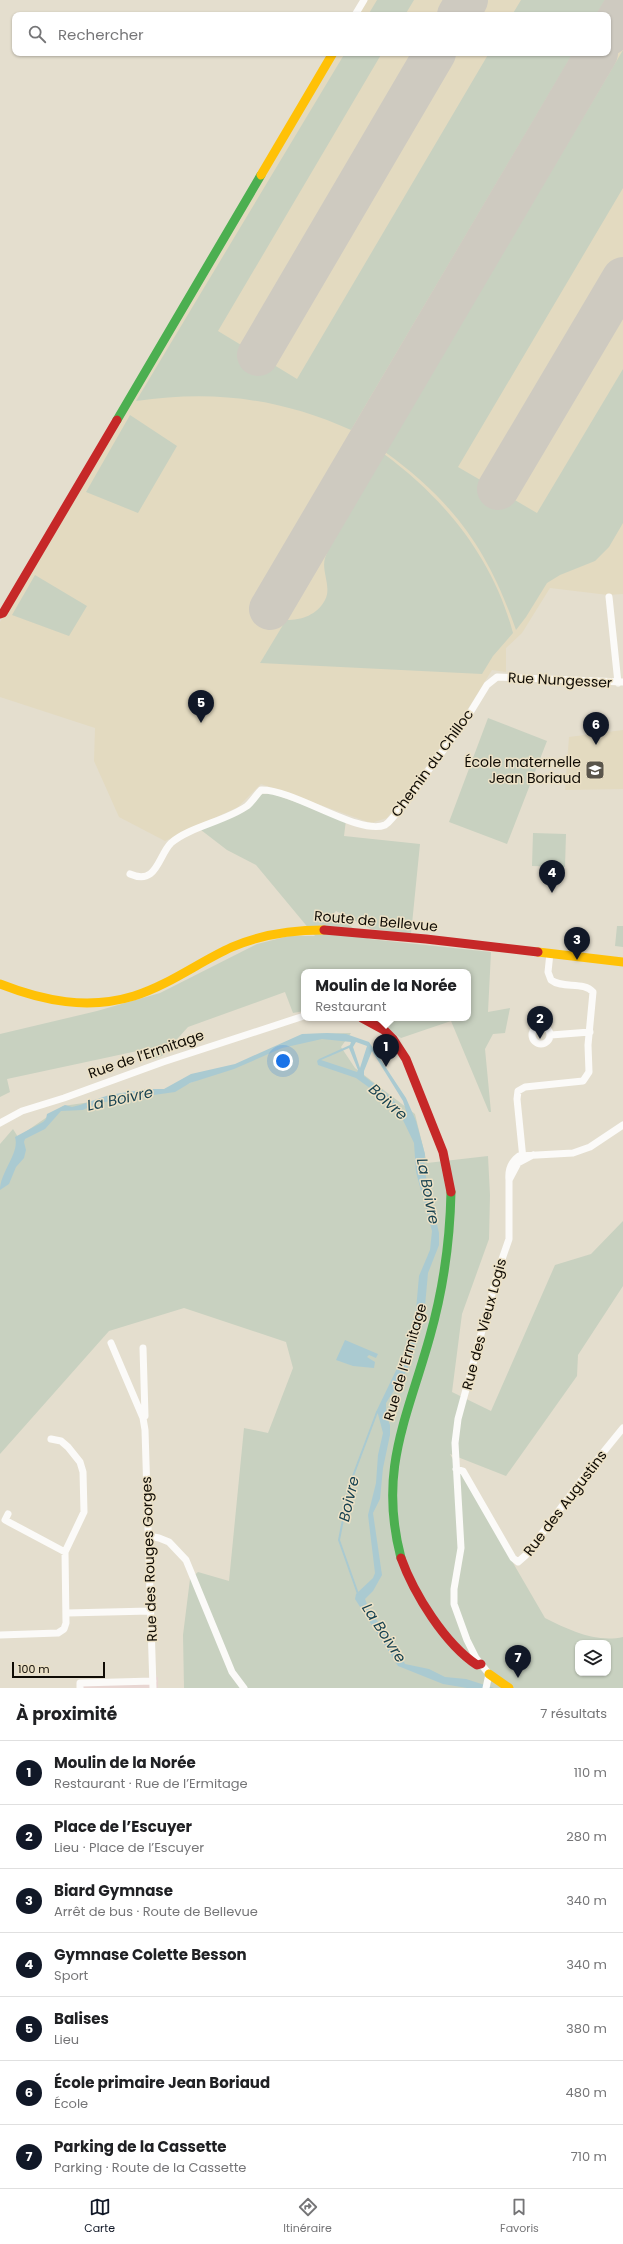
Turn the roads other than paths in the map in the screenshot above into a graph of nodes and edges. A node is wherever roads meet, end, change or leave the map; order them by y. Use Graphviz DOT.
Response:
graph roads {
  1 [pos="364,0"];
  2 [pos="357,12"];
  3 [pos="331,56"];
  4 [pos="609,597"];
  5 [pos="0,614"];
  6 [pos="497,677"];
  7 [pos="620,683"];
  8 [pos="130,874"];
  9 [pos="550,953"];
  10 [pos="623,962"];
  11 [pos="0,984"];
  12 [pos="301,1017"];
  13 [pos="367,1021"];
  14 [pos="590,1032"];
  15 [pos="551,1035"];
  16 [pos="0,1123"];
  17 [pos="623,1125"];
  18 [pos="523,1157"];
  19 [pos="111,1343"];
  20 [pos="142,1348"];
  21 [pos="623,1428"];
  22 [pos="145,1430"];
  23 [pos="51,1439"];
  24 [pos="456,1469"];
  25 [pos="8,1514"];
  26 [pos="149,1536"];
  27 [pos="65,1552"];
  28 [pos="150,1610"];
  29 [pos="67,1613"];
  30 [pos="0,1636"];
  31 [pos="481,1664"];
  32 [pos="489,1674"];
  33 [pos="153,1684"];
  34 [pos="487,1686"];
  35 [pos="80,1688"];
  36 [pos="244,1688"];
  37 [pos="510,1688"];
  1 -- 2 [label="street"];
  3 -- 5 [label="street"];
  4 -- 7 [label="street"];
  6 -- 7 [label="street, Rue Nungesser"];
  6 -- 8 [label="street, Chemin du Chilloc"];
  9 -- 10 [label="street, Route de Bellevue"];
  9 -- 11 [label="street, Route de Bellevue"];
  9 -- 14 [label="street"];
  12 -- 16 [label="street, Rue de l’Ermitage"];
  13 -- 31 [label="street, Rue de l’Ermitage"];
  14 -- 15 [label="street"];
  14 -- 18 [label="street"];
  17 -- 18 [label="street"];
  18 -- 24 [label="street, Rue des Vieux Logis"];
  19 -- 22 [label="street, Rue des Rouges Gorges"];
  20 -- 22 [label="street, Rue des Rouges Gorges"];
  21 -- 24 [label="street, Rue des Augustins"];
  22 -- 26 [label="street, Rue des Rouges Gorges"];
  23 -- 27 [label="street"];
  24 -- 31 [label="street, Rue des Vieux Logis"];
  25 -- 27 [label="street"];
  26 -- 28 [label="street, Rue des Rouges Gorges"];
  26 -- 36 [label="street"];
  27 -- 29 [label="street"];
  28 -- 29 [label="street"];
  28 -- 33 [label="street, Rue des Rouges Gorges"];
  29 -- 30 [label="street"];
  31 -- 32 [label="street, Rue des Vieux Logis"];
  32 -- 34 [label="street"];
  32 -- 37 [label="street"];
  33 -- 35 [label="street"];
}
